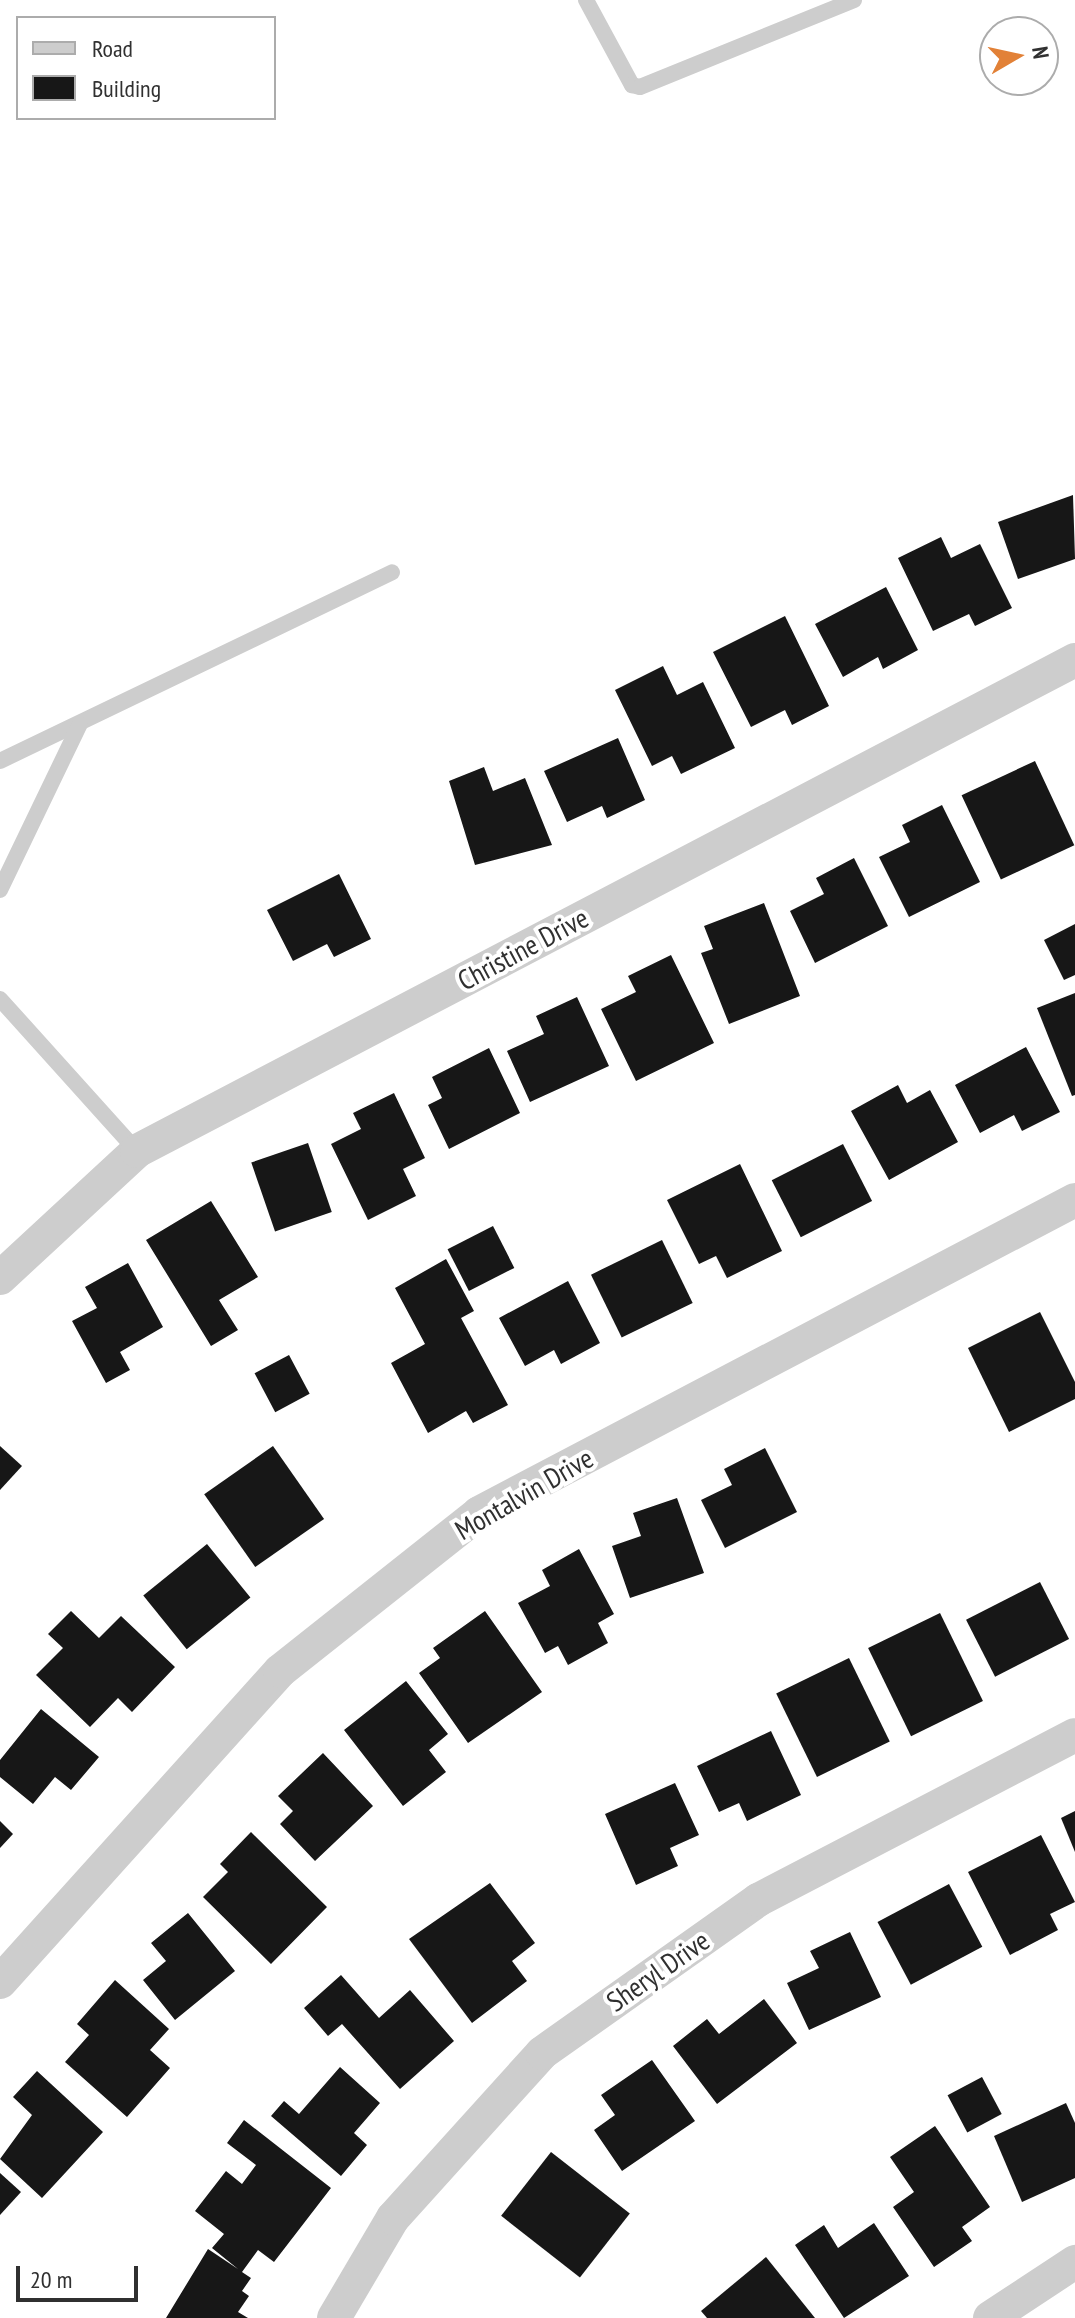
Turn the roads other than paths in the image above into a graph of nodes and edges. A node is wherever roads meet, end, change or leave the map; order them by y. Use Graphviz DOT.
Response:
graph roads {
  1 [pos="586,0"];
  2 [pos="854,0"];
  3 [pos="392,572"];
  4 [pos="1075,660"];
  5 [pos="80,724"];
  6 [pos="0,761"];
  7 [pos="0,890"];
  8 [pos="0,999"];
  9 [pos="137,1151"];
  10 [pos="1075,1200"];
  11 [pos="0,1278"];
  12 [pos="1075,1735"];
  13 [pos="0,1982"];
  14 [pos="1075,2262"];
  15 [pos="334,2318"];
  16 [pos="990,2318"];
  1 -- 2 [label="lane"];
  3 -- 5 [label="lane"];
  4 -- 9 [label="street, Christine Drive"];
  5 -- 6 [label="lane"];
  5 -- 7 [label="lane"];
  8 -- 9 [label="lane"];
  9 -- 11 [label="street, Christine Drive"];
  10 -- 13 [label="street, Montalvin Drive"];
  12 -- 15 [label="street, Sheryl Drive"];
  14 -- 16 [label="street"];
}
